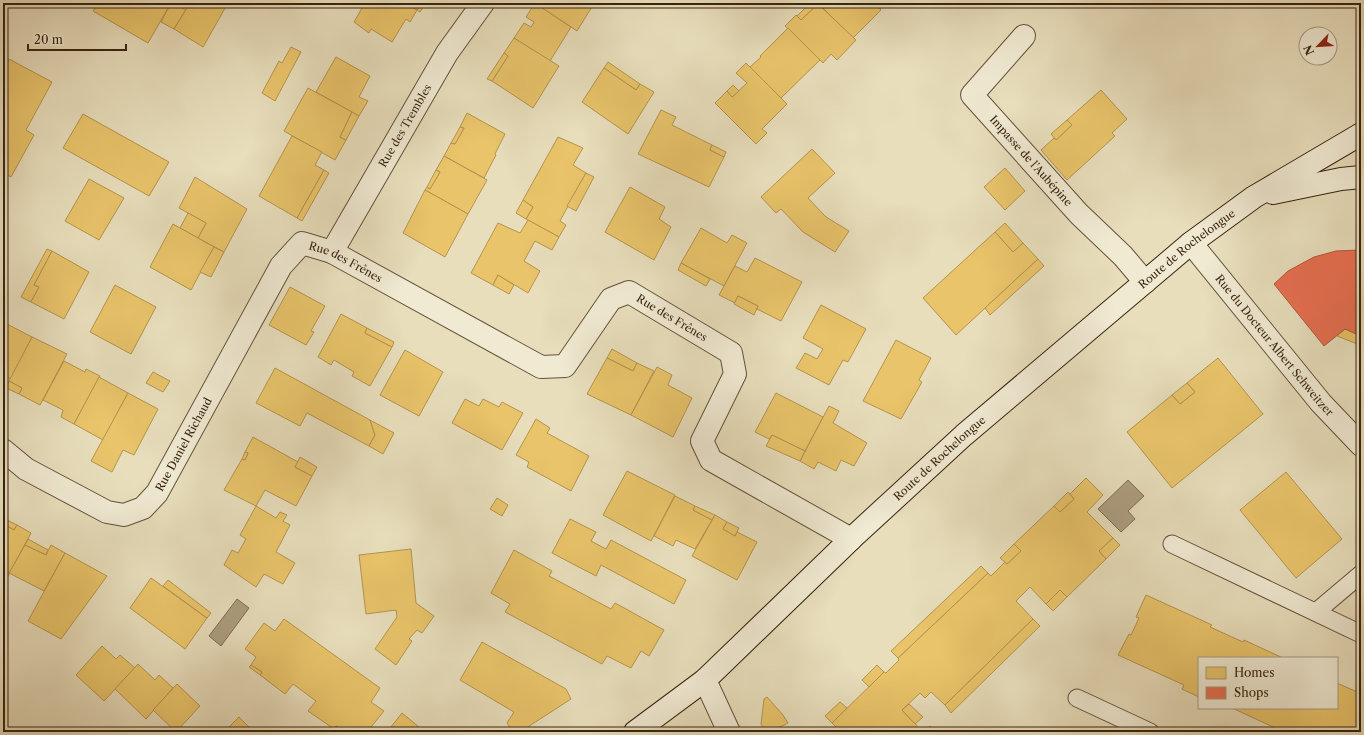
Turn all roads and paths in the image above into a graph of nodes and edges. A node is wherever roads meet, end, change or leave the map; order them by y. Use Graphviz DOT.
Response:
graph roads {
  1 [pos="483,3"];
  2 [pos="1024,36"];
  3 [pos="1361,134"];
  4 [pos="1361,177"];
  5 [pos="1254,197"];
  6 [pos="302,243"];
  7 [pos="1191,243"];
  8 [pos="332,252"];
  9 [pos="1145,282"];
  10 [pos="1361,445"];
  11 [pos="3,450"];
  12 [pos="852,539"];
  13 [pos="1172,544"];
  14 [pos="1361,574"];
  15 [pos="1316,612"];
  16 [pos="1361,634"];
  17 [pos="705,680"];
  18 [pos="1076,698"];
  19 [pos="635,732"];
  20 [pos="728,732"];
  21 [pos="1150,732"];
  1 -- 8 [label="street, Rue des Trembles"];
  2 -- 9 [label="street, Impasse de l'Aubépine"];
  3 -- 5 [label="street, Route de Rochelongue"];
  4 -- 5 [label="street, Route de Rochelongue"];
  5 -- 7 [label="street, Route de Rochelongue"];
  6 -- 8 [label="street, Rue des Frênes"];
  6 -- 11 [label="street, Rue Daniel Richaud"];
  7 -- 9 [label="street, Route de Rochelongue"];
  7 -- 10 [label="street, Rue du Docteur Albert Schweitzer"];
  8 -- 12 [label="street, Rue des Frênes"];
  9 -- 12 [label="street, Route de Rochelongue"];
  12 -- 17 [label="street, Route de Rochelongue"];
  13 -- 15 [label="lane"];
  14 -- 15 [label="lane"];
  15 -- 16 [label="lane"];
  17 -- 19 [label="street, Route de Rochelongue"];
  17 -- 20 [label="street"];
  18 -- 21 [label="lane"];
}
